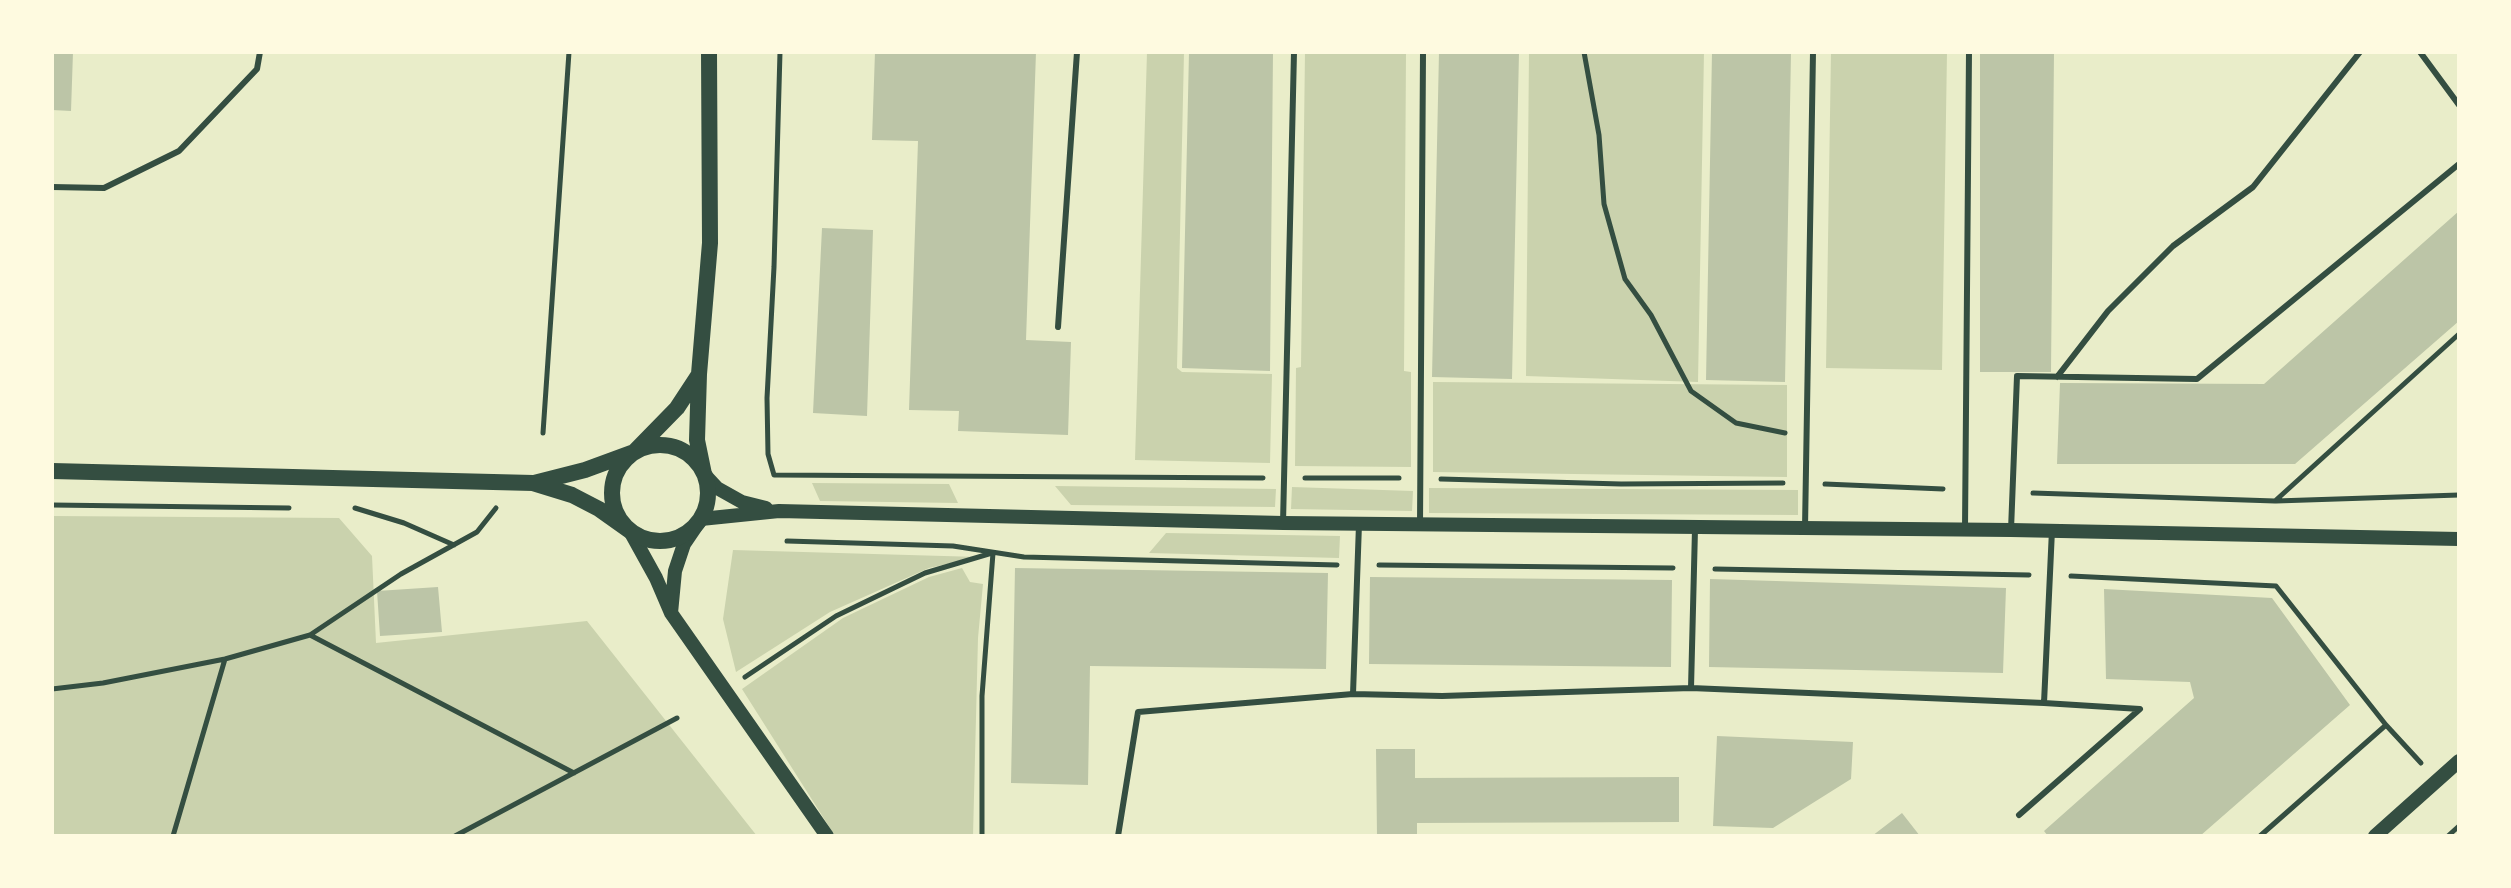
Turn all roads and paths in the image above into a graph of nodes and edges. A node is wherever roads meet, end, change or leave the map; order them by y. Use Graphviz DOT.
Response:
graph roads {
  1 [pos="260,52"];
  2 [pos="569,52"];
  3 [pos="709,52"];
  4 [pos="780,52"];
  5 [pos="1077,52"];
  6 [pos="1294,52"];
  7 [pos="1423,52"];
  8 [pos="1584,52"];
  9 [pos="1813,52"];
  10 [pos="1969,52"];
  11 [pos="2360,52"];
  12 [pos="2420,52"];
  13 [pos="2459,105"];
  14 [pos="2459,164"];
  15 [pos="52,187"];
  16 [pos="1058,327"];
  17 [pos="2459,334"];
  18 [pos="699,374"];
  19 [pos="2057,377"];
  20 [pos="543,433"];
  21 [pos="1808,438"];
  22 [pos="634,452"];
  23 [pos="52,471"];
  24 [pos="704,474"];
  25 [pos="1421,478"];
  26 [pos="1285,479"];
  27 [pos="533,483"];
  28 [pos="1807,483"];
  29 [pos="1965,489"];
  30 [pos="2013,492"];
  31 [pos="2459,495"];
  32 [pos="2275,501"];
  33 [pos="52,505"];
  34 [pos="496,507"];
  35 [pos="291,508"];
  36 [pos="339,508"];
  37 [pos="779,511"];
  38 [pos="701,519"];
  39 [pos="1283,523"];
  40 [pos="1359,523"];
  41 [pos="1420,524"];
  42 [pos="1695,527"];
  43 [pos="1805,528"];
  44 [pos="1965,529"];
  45 [pos="2011,530"];
  46 [pos="2052,530"];
  47 [pos="630,531"];
  48 [pos="2459,539"];
  49 [pos="787,541"];
  50 [pos="455,546"];
  51 [pos="993,553"];
  52 [pos="1357,565"];
  53 [pos="1694,569"];
  54 [pos="2050,575"];
  55 [pos="671,613"];
  56 [pos="310,635"];
  57 [pos="225,659"];
  58 [pos="737,682"];
  59 [pos="1691,688"];
  60 [pos="52,689"];
  61 [pos="1353,694"];
  62 [pos="2044,703"];
  63 [pos="677,718"];
  64 [pos="2386,725"];
  65 [pos="2459,761"];
  66 [pos="574,773"];
  67 [pos="2437,780"];
  68 [pos="2019,815"];
  69 [pos="2459,826"];
  70 [pos="173,836"];
  71 [pos="455,836"];
  72 [pos="827,836"];
  73 [pos="982,836"];
  74 [pos="1118,836"];
  75 [pos="2260,836"];
  76 [pos="2375,836"];
  77 [pos="2448,836"];
  1 -- 15 [label="lane"];
  2 -- 20 [label="path"];
  3 -- 18 [label="main road"];
  4 -- 26 [label="path"];
  5 -- 16 [label="lane"];
  6 -- 26 [label="lane"];
  7 -- 25 [label="lane"];
  8 -- 21 [label="path"];
  9 -- 21 [label="lane"];
  10 -- 29 [label="lane"];
  11 -- 19 [label="lane"];
  12 -- 13 [label="lane"];
  14 -- 19 [label="lane"];
  17 -- 32 [label="path"];
  18 -- 22 [label="main road"];
  18 -- 24 [label="main road"];
  19 -- 30 [label="lane"];
  21 -- 28 [label="lane"];
  22 -- 24 [label="main road"];
  22 -- 27 [label="main road"];
  22 -- 47 [label="main road"];
  23 -- 27 [label="main road"];
  24 -- 37 [label="street"];
  24 -- 38 [label="main road"];
  25 -- 26 [label="path"];
  25 -- 28 [label="path"];
  25 -- 41 [label="lane"];
  26 -- 39 [label="lane"];
  27 -- 47 [label="main road"];
  28 -- 29 [label="path"];
  28 -- 43 [label="lane"];
  29 -- 44 [label="lane"];
  30 -- 32 [label="path"];
  30 -- 45 [label="lane"];
  31 -- 32 [label="path"];
  33 -- 35 [label="path"];
  34 -- 50 [label="path"];
  36 -- 50 [label="path"];
  37 -- 38 [label="street"];
  37 -- 39 [label="street"];
  38 -- 47 [label="main road"];
  38 -- 55 [label="street"];
  39 -- 40 [label="street"];
  40 -- 41 [label="street"];
  40 -- 52 [label="lane"];
  41 -- 42 [label="street"];
  42 -- 43 [label="street"];
  42 -- 53 [label="lane"];
  43 -- 44 [label="street"];
  44 -- 45 [label="street"];
  45 -- 46 [label="street"];
  46 -- 48 [label="street"];
  46 -- 54 [label="lane"];
  47 -- 55 [label="street"];
  49 -- 51 [label="path"];
  50 -- 56 [label="path"];
  51 -- 52 [label="path"];
  51 -- 58 [label="path"];
  51 -- 73 [label="path"];
  52 -- 53 [label="path"];
  52 -- 61 [label="lane"];
  53 -- 54 [label="path"];
  53 -- 59 [label="lane"];
  54 -- 62 [label="lane"];
  54 -- 64 [label="path"];
  55 -- 72 [label="street"];
  56 -- 57 [label="path"];
  56 -- 66 [label="path"];
  57 -- 60 [label="path"];
  57 -- 70 [label="path"];
  59 -- 61 [label="lane"];
  59 -- 62 [label="lane"];
  61 -- 74 [label="lane"];
  62 -- 68 [label="lane"];
  63 -- 66 [label="path"];
  64 -- 67 [label="path"];
  64 -- 75 [label="path"];
  65 -- 67 [label="street"];
  66 -- 71 [label="path"];
  67 -- 76 [label="street"];
  69 -- 77 [label="path"];
}
